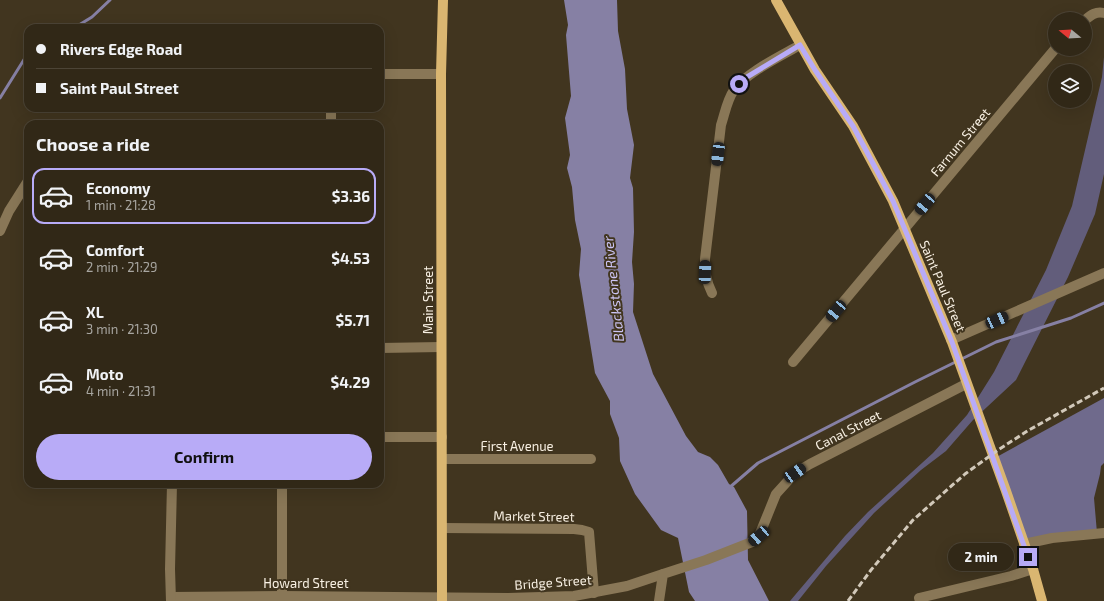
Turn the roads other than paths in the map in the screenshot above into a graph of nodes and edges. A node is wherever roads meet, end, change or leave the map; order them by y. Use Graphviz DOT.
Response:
graph roads {
  1 [pos="443,0"];
  2 [pos="776,0"];
  3 [pos="1103,13"];
  4 [pos="1092,15"];
  5 [pos="800,45"];
  6 [pos="1049,56"];
  7 [pos="384,74"];
  8 [pos="442,74"];
  9 [pos="24,187"];
  10 [pos="905,229"];
  11 [pos="0,231"];
  12 [pos="1104,273"];
  13 [pos="712,293"];
  14 [pos="951,340"];
  15 [pos="441,347"];
  16 [pos="384,348"];
  17 [pos="793,362"];
  18 [pos="966,384"];
  19 [pos="384,437"];
  20 [pos="442,437"];
  21 [pos="591,458"];
  22 [pos="442,459"];
  23 [pos="172,488"];
  24 [pos="282,488"];
  25 [pos="442,528"];
  26 [pos="1104,533"];
  27 [pos="1024,544"];
  28 [pos="1033,569"];
  29 [pos="663,574"];
  30 [pos="594,593"];
  31 [pos="282,598"];
  32 [pos="171,599"];
  33 [pos="442,599"];
  34 [pos="660,601"];
  35 [pos="920,601"];
  36 [pos="1042,601"];
  1 -- 8 [label="main road, Main Street"];
  2 -- 5 [label="main road, Saint Paul Street"];
  3 -- 4 [label="street"];
  5 -- 10 [label="main road, Saint Paul Street"];
  5 -- 13 [label="street"];
  6 -- 10 [label="street, Farnum Street"];
  7 -- 8 [label="street"];
  8 -- 15 [label="main road, Main Street"];
  9 -- 11 [label="street"];
  10 -- 14 [label="main road, Saint Paul Street"];
  10 -- 17 [label="street, Farnum Street"];
  12 -- 14 [label="street"];
  14 -- 18 [label="main road, Saint Paul Street"];
  15 -- 16 [label="street"];
  15 -- 20 [label="main road, Main Street"];
  18 -- 27 [label="main road, Saint Paul Street"];
  18 -- 29 [label="street, Canal Street"];
  19 -- 20 [label="street"];
  20 -- 22 [label="main road, Main Street"];
  21 -- 22 [label="street, First Avenue"];
  22 -- 25 [label="main road, Main Street"];
  23 -- 32 [label="street, Howard Street"];
  24 -- 31 [label="street"];
  25 -- 30 [label="street, Market Street"];
  25 -- 33 [label="main road, Main Street"];
  26 -- 27 [label="street"];
  27 -- 28 [label="main road, Saint Paul Street"];
  28 -- 35 [label="street"];
  28 -- 36 [label="main road, Saint Paul Street"];
  29 -- 30 [label="street, Bridge Street"];
  29 -- 34 [label="street"];
  30 -- 33 [label="street, Bridge Street"];
  31 -- 32 [label="street, Howard Street"];
  31 -- 33 [label="street, Howard Street"];
}
